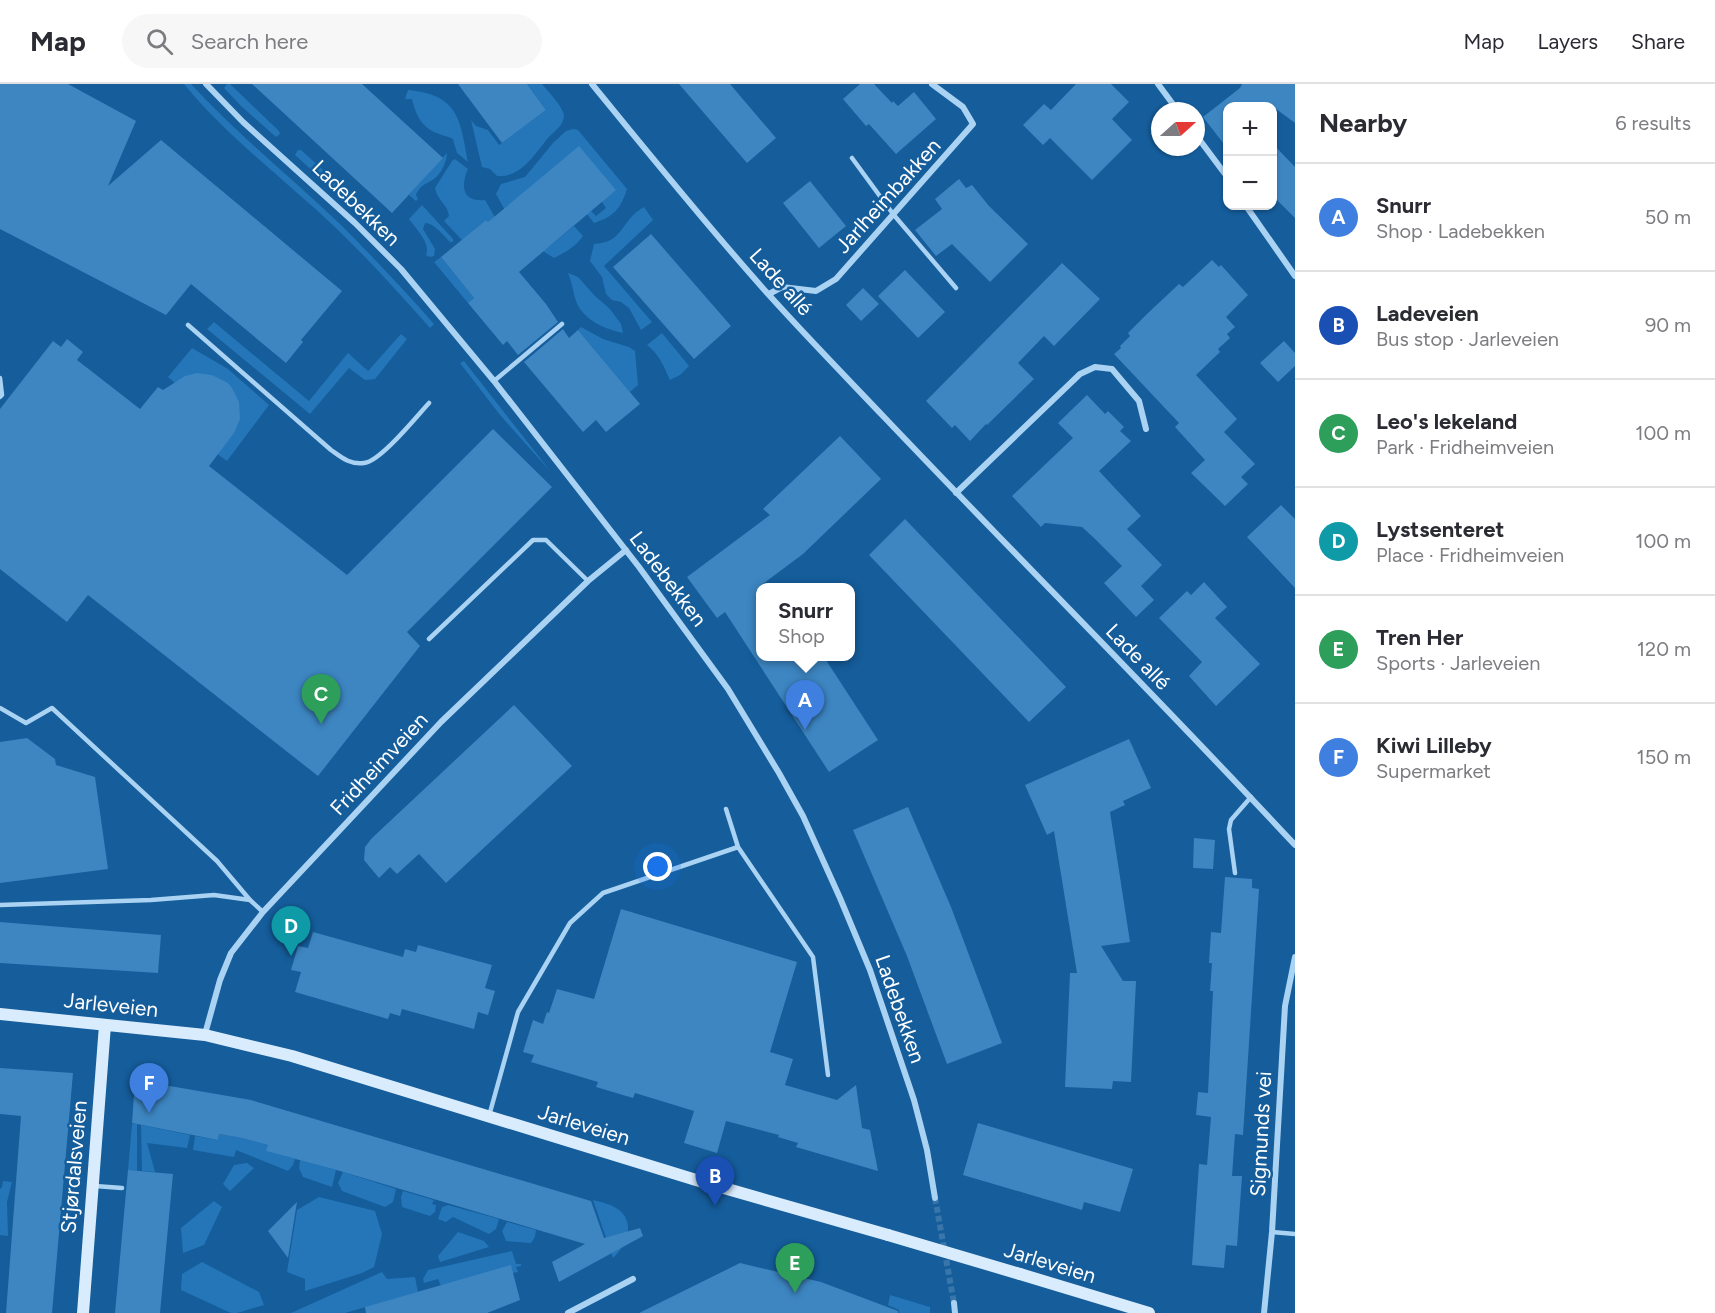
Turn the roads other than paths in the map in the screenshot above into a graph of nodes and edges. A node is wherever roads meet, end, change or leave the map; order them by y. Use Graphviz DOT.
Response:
graph roads {
  1 [pos="206,84"];
  2 [pos="592,84"];
  3 [pos="932,84"];
  4 [pos="1158,84"];
  5 [pos="1171,102"];
  6 [pos="1205,147"];
  7 [pos="852,158"];
  8 [pos="1223,172"];
  9 [pos="1249,210"];
  10 [pos="894,214"];
  11 [pos="1295,276"];
  12 [pos="956,288"];
  13 [pos="769,294"];
  14 [pos="562,324"];
  15 [pos="188,325"];
  16 [pos="0,378"];
  17 [pos="494,381"];
  18 [pos="0,397"];
  19 [pos="429,403"];
  20 [pos="1146,429"];
  21 [pos="956,493"];
  22 [pos="626,550"];
  23 [pos="588,581"];
  24 [pos="429,639"];
  25 [pos="0,708"];
  26 [pos="1251,797"];
  27 [pos="726,809"];
  28 [pos="1295,845"];
  29 [pos="738,847"];
  30 [pos="1235,873"];
  31 [pos="250,900"];
  32 [pos="0,905"];
  33 [pos="263,912"];
  34 [pos="1295,957"];
  35 [pos="0,1014"];
  36 [pos="105,1024"];
  37 [pos="205,1035"];
  38 [pos="828,1075"];
  39 [pos="489,1116"];
  40 [pos="93,1185"];
  41 [pos="122,1188"];
  42 [pos="935,1198"];
  43 [pos="1272,1232"];
  44 [pos="1295,1234"];
  45 [pos="633,1279"];
  46 [pos="954,1303"];
  47 [pos="573,1312"];
  48 [pos="83,1313"];
  49 [pos="955,1313"];
  50 [pos="1149,1313"];
  51 [pos="1264,1313"];
  1 -- 17 [label="street, Ladebekken"];
  2 -- 13 [label="street, Lade allé"];
  3 -- 10 [label="street, Jarlheimbakken"];
  4 -- 5 [label="street"];
  6 -- 8 [label="street"];
  7 -- 10 [label="lane"];
  9 -- 11 [label="street"];
  10 -- 12 [label="lane"];
  10 -- 13 [label="street, Jarlheimbakken"];
  13 -- 21 [label="street, Lade allé"];
  14 -- 17 [label="lane"];
  15 -- 19 [label="lane"];
  16 -- 18 [label="lane"];
  17 -- 22 [label="street, Ladebekken"];
  20 -- 21 [label="street"];
  21 -- 26 [label="street, Lade allé"];
  22 -- 23 [label="street, Fridheimveien"];
  22 -- 42 [label="street, Ladebekken"];
  23 -- 24 [label="lane"];
  23 -- 33 [label="street, Fridheimveien"];
  25 -- 31 [label="lane"];
  26 -- 28 [label="street, Lade allé"];
  26 -- 30 [label="lane"];
  27 -- 29 [label="lane"];
  29 -- 38 [label="lane"];
  29 -- 39 [label="lane"];
  31 -- 32 [label="lane"];
  31 -- 33 [label="lane"];
  33 -- 37 [label="street, Fridheimveien"];
  34 -- 43 [label="street, Sigmunds vei"];
  35 -- 36 [label="main road, Jarleveien"];
  36 -- 37 [label="main road, Jarleveien"];
  36 -- 40 [label="main road, Stjørdalsveien"];
  37 -- 39 [label="main road, Jarleveien"];
  39 -- 50 [label="main road, Jarleveien, bridge"];
  40 -- 41 [label="lane"];
  40 -- 48 [label="main road, Stjørdalsveien"];
  43 -- 44 [label="lane"];
  43 -- 51 [label="street, Sigmunds vei"];
  45 -- 47 [label="street"];
  46 -- 49 [label="street"];
}
